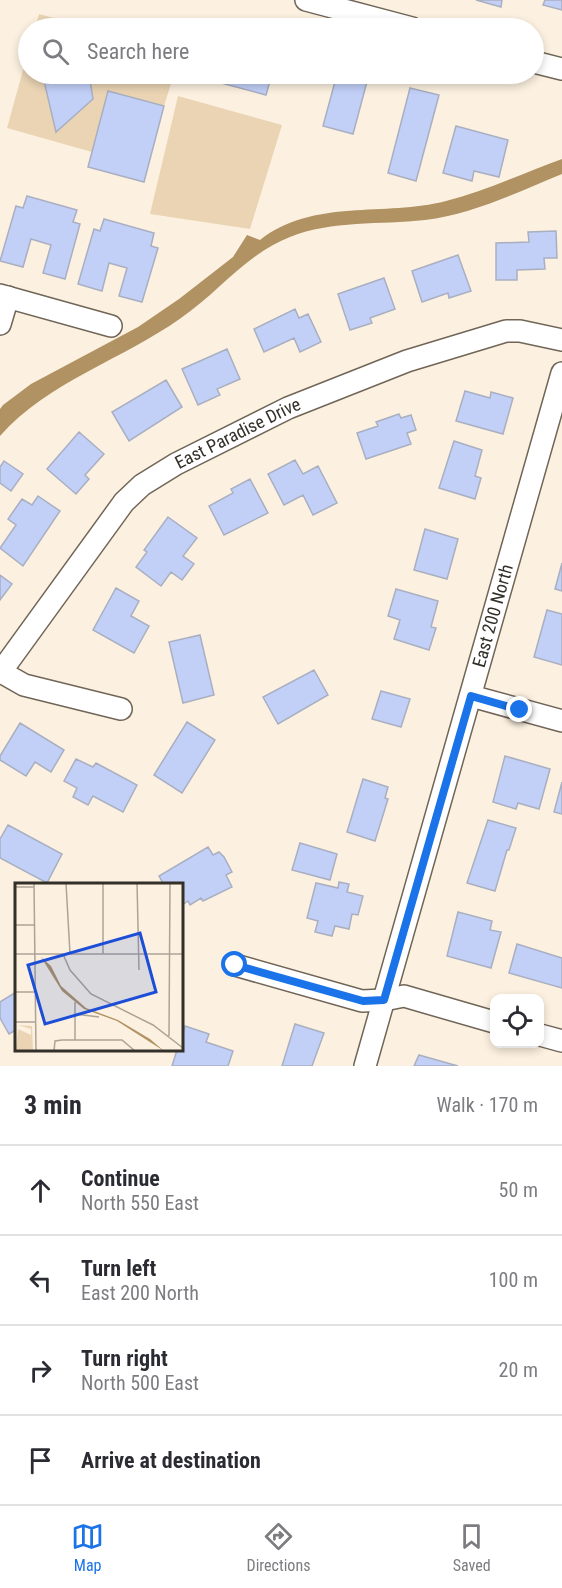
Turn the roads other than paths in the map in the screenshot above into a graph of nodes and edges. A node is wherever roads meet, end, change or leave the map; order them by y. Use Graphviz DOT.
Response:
graph roads {
  1 [pos="306,0"];
  2 [pos="374,18"];
  3 [pos="544,64"];
  4 [pos="562,69"];
  5 [pos="4,296"];
  6 [pos="0,324"];
  7 [pos="111,326"];
  8 [pos="562,340"];
  9 [pos="562,373"];
  10 [pos="558,400"];
  11 [pos="0,673"];
  12 [pos="471,696"];
  13 [pos="121,709"];
  14 [pos="562,722"];
  15 [pos="235,965"];
  16 [pos="384,1000"];
  17 [pos="490,1021"];
  18 [pos="544,1036"];
  19 [pos="562,1041"];
  20 [pos="365,1066"];
  1 -- 2 [label="street"];
  3 -- 4 [label="street"];
  5 -- 6 [label="street"];
  5 -- 7 [label="street"];
  8 -- 11 [label="street, East Paradise Drive"];
  9 -- 10 [label="street, East 200 North"];
  10 -- 12 [label="street, East 200 North"];
  11 -- 13 [label="street"];
  12 -- 14 [label="street"];
  12 -- 16 [label="street, East 200 North"];
  15 -- 16 [label="street"];
  16 -- 17 [label="street"];
  16 -- 20 [label="street, East 200 North"];
  18 -- 19 [label="street"];
}
